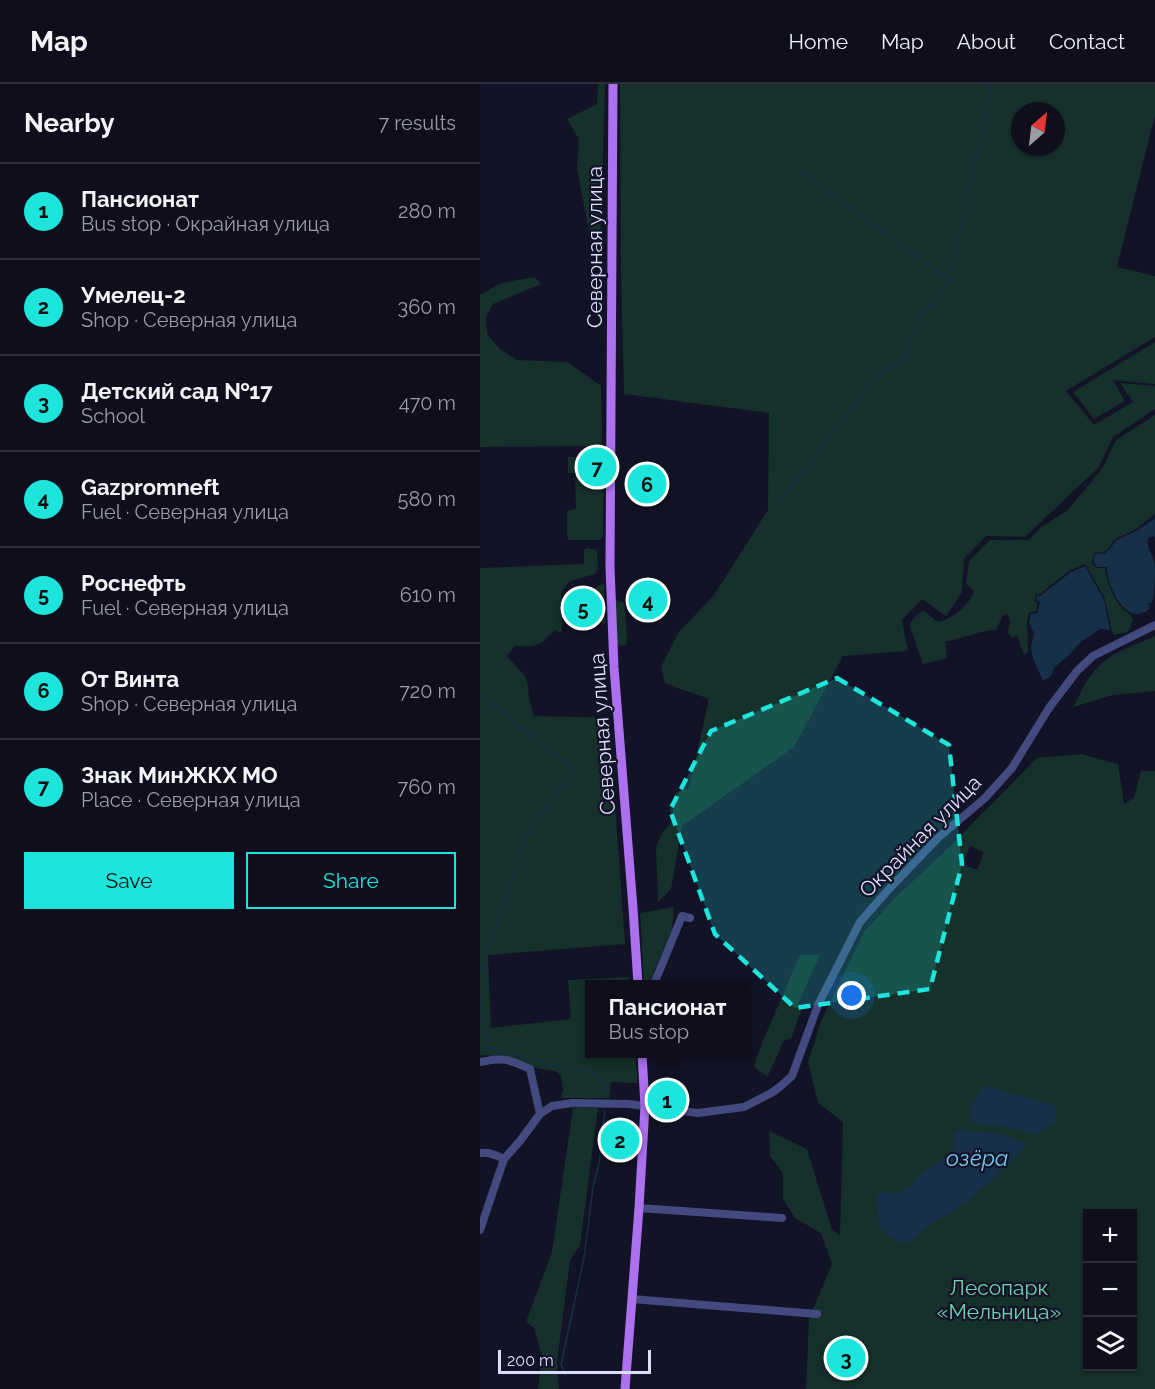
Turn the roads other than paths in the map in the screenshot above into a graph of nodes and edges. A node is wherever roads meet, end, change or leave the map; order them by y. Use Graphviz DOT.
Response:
graph roads {
  1 [pos="613,84"];
  2 [pos="1155,625"];
  3 [pos="690,918"];
  4 [pos="638,980"];
  5 [pos="656,980"];
  6 [pos="642,1058"];
  7 [pos="480,1062"];
  8 [pos="645,1106"];
  9 [pos="540,1114"];
  10 [pos="480,1153"];
  11 [pos="504,1159"];
  12 [pos="639,1208"];
  13 [pos="782,1218"];
  14 [pos="480,1230"];
  15 [pos="632,1299"];
  16 [pos="817,1314"];
  17 [pos="625,1389"];
  1 -- 4 [label="main road, Северная улица"];
  2 -- 8 [label="street, Окрайная улица"];
  3 -- 5 [label="street"];
  6 -- 8 [label="main road"];
  7 -- 9 [label="street"];
  8 -- 9 [label="street, Окрайная улица"];
  8 -- 12 [label="main road"];
  9 -- 11 [label="street"];
  10 -- 11 [label="street"];
  11 -- 14 [label="street"];
  12 -- 13 [label="street"];
  12 -- 15 [label="main road"];
  15 -- 16 [label="street"];
  15 -- 17 [label="main road"];
}
